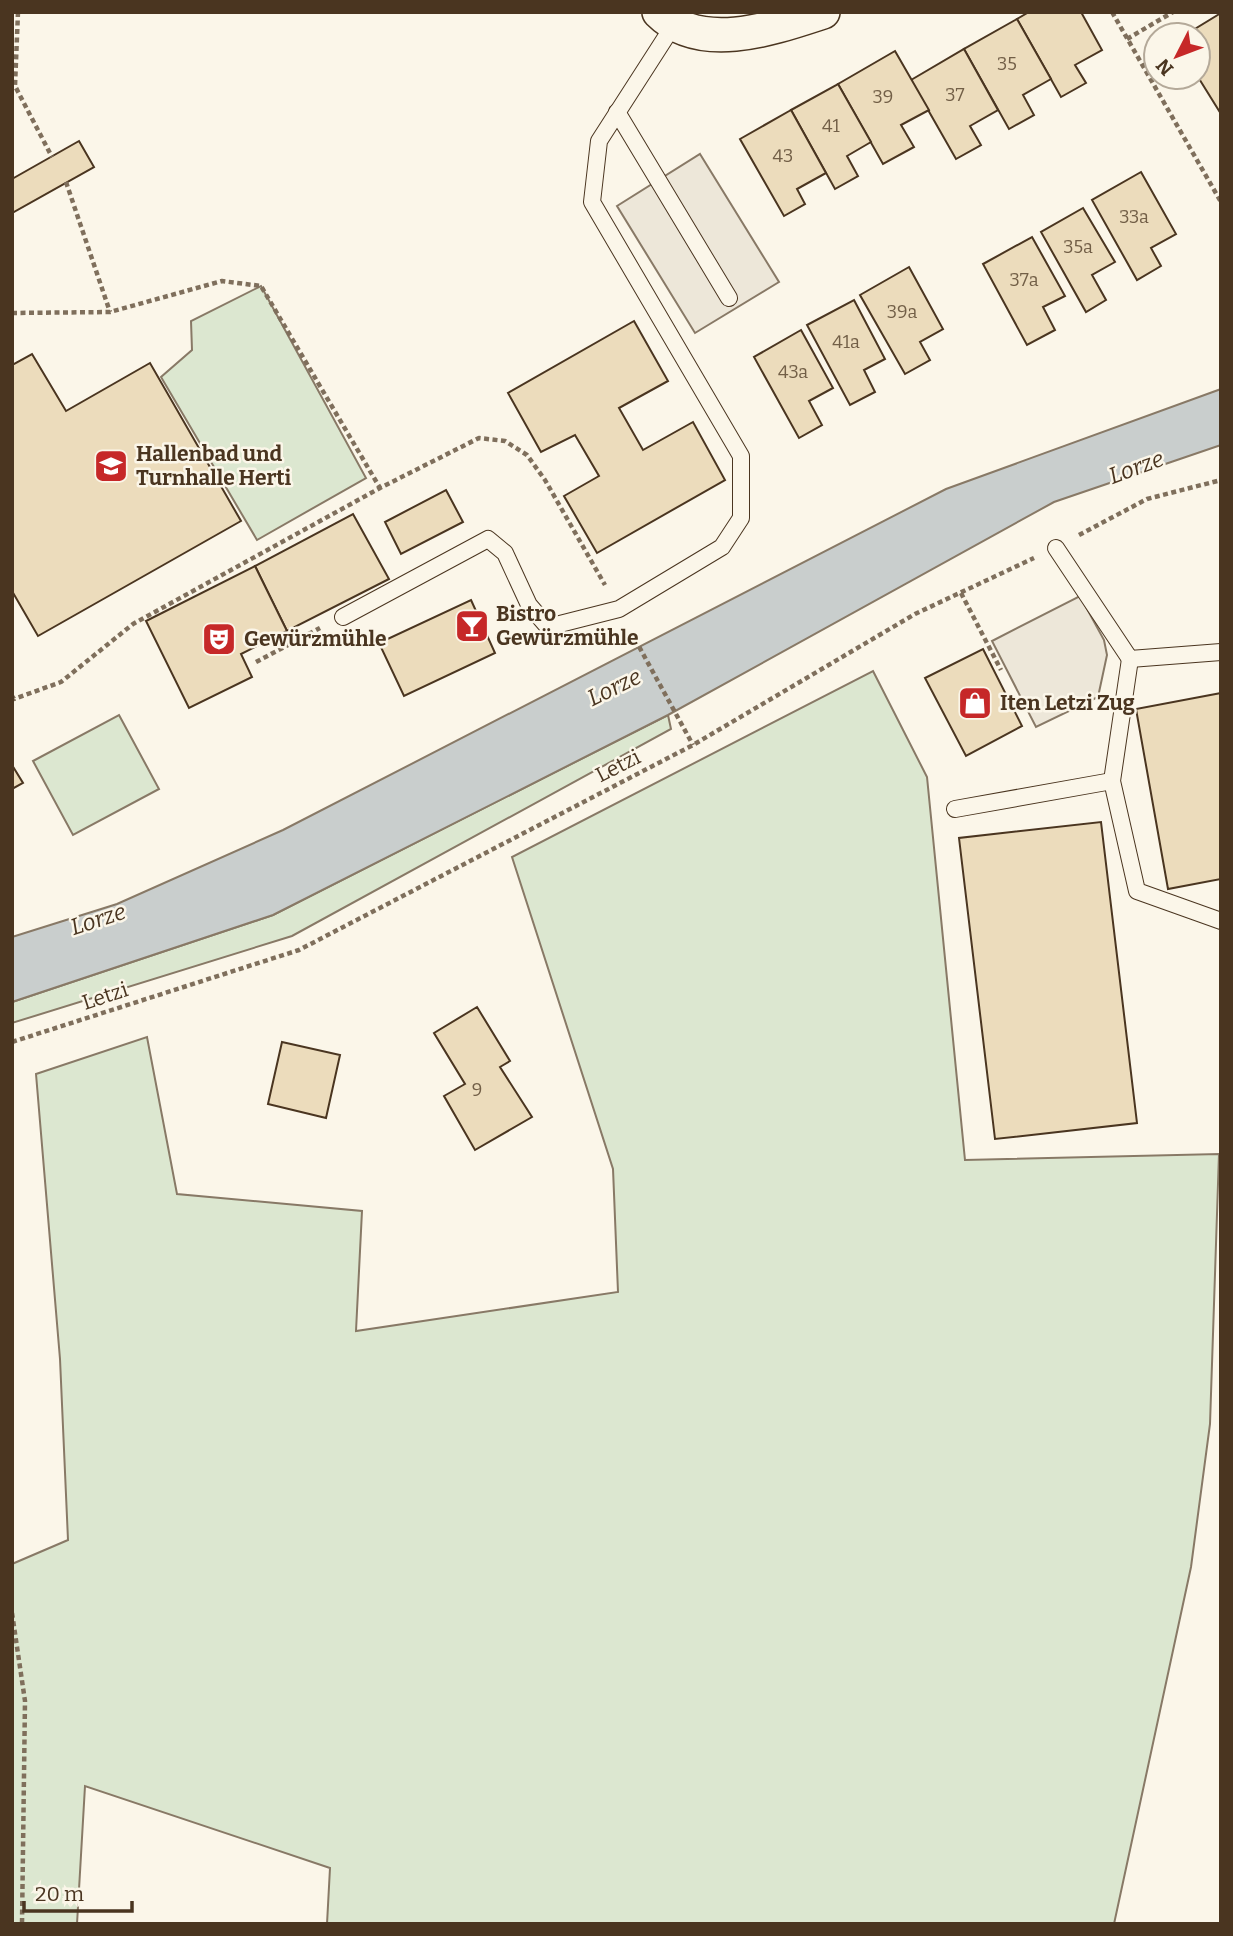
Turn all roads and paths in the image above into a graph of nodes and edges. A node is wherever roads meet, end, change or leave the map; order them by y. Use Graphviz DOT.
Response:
graph roads {
  1 [pos="18,12"];
  2 [pos="1112,12"];
  3 [pos="1172,12"];
  4 [pos="810,16"];
  5 [pos="666,19"];
  6 [pos="1127,39"];
  7 [pos="617,112"];
  8 [pos="51,157"];
  9 [pos="66,182"];
  10 [pos="1221,202"];
  11 [pos="729,298"];
  12 [pos="12,313"];
  13 [pos="110,313"];
  14 [pos="1221,480"];
  15 [pos="380,488"];
  16 [pos="1056,548"];
  17 [pos="961,593"];
  18 [pos="619,609"];
  19 [pos="343,617"];
  20 [pos="1221,652"];
  21 [pos="1130,659"];
  22 [pos="256,662"];
  23 [pos="1001,670"];
  24 [pos="12,696"];
  25 [pos="693,745"];
  26 [pos="1112,781"];
  27 [pos="955,808"];
  28 [pos="1221,921"];
  29 [pos="12,1042"];
  30 [pos="12,1613"];
  31 [pos="22,1924"];
  1 -- 8 [label="path"];
  2 -- 6 [label="path"];
  3 -- 6 [label="path"];
  4 -- 5 [label="street"];
  5 -- 7 [label="lane"];
  6 -- 10 [label="path"];
  7 -- 11 [label="lane"];
  7 -- 18 [label="lane"];
  9 -- 13 [label="path"];
  12 -- 13 [label="path"];
  13 -- 15 [label="path"];
  14 -- 16 [label="path, Letzi"];
  15 -- 18 [label="path"];
  15 -- 24 [label="path"];
  16 -- 17 [label="path, Letzi"];
  16 -- 21 [label="lane"];
  17 -- 23 [label="path"];
  17 -- 25 [label="path, Letzi"];
  18 -- 19 [label="lane"];
  18 -- 25 [label="path"];
  19 -- 22 [label="path"];
  20 -- 21 [label="lane"];
  21 -- 26 [label="lane"];
  25 -- 29 [label="path, Letzi"];
  26 -- 27 [label="lane"];
  26 -- 28 [label="lane"];
  30 -- 31 [label="path"];
}
